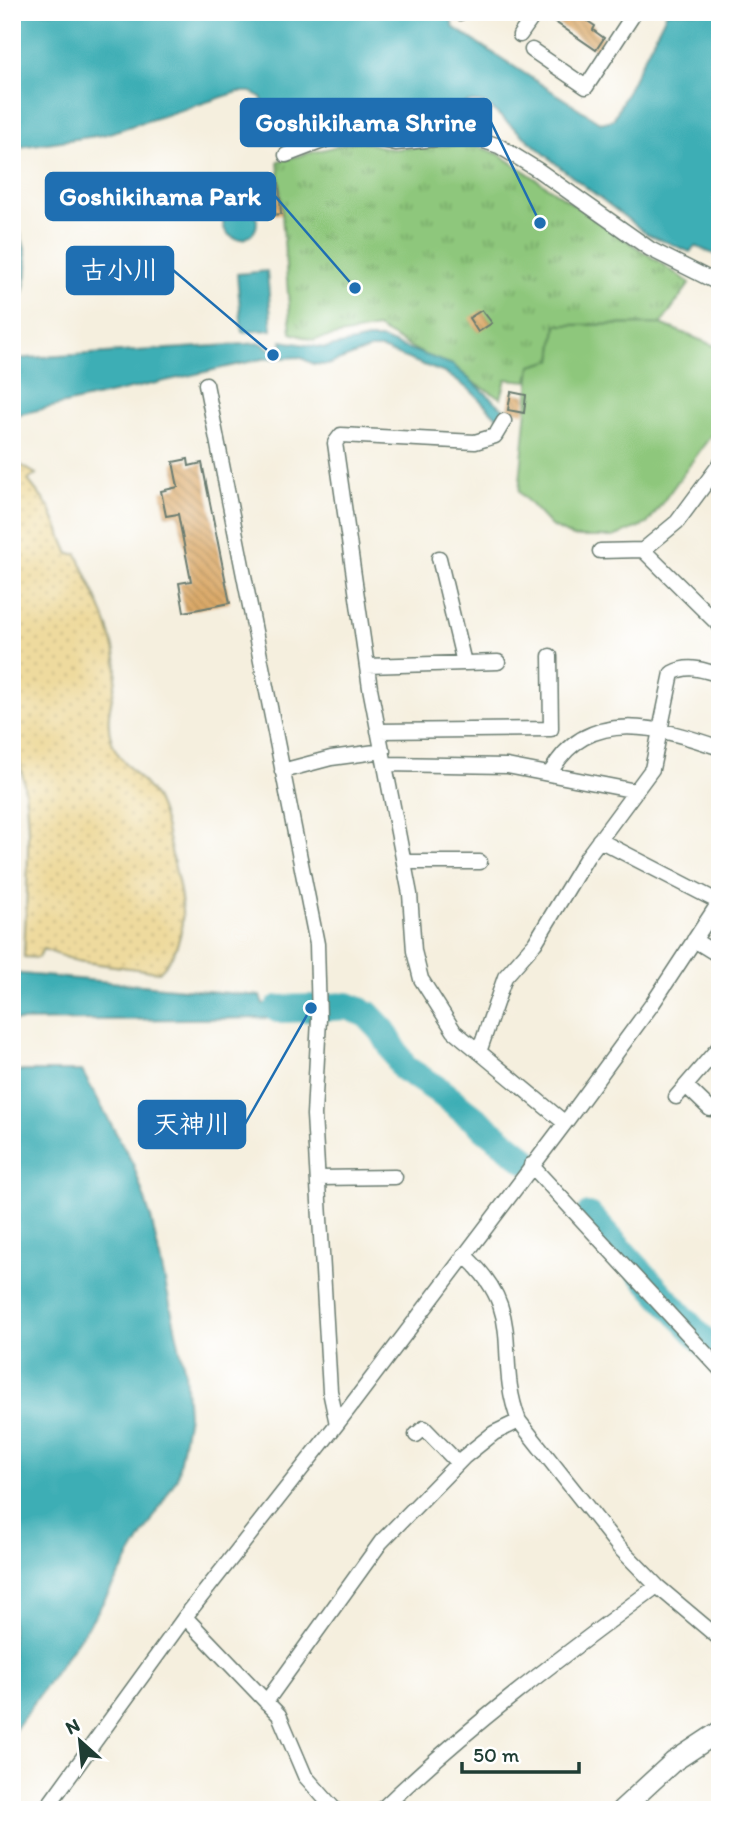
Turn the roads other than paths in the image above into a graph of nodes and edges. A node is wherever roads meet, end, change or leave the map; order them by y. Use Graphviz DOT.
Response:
graph roads {
  1 [pos="536,12"];
  2 [pos="635,12"];
  3 [pos="520,35"];
  4 [pos="532,50"];
  5 [pos="286,155"];
  6 [pos="720,284"];
  7 [pos="206,384"];
  8 [pos="504,421"];
  9 [pos="718,470"];
  10 [pos="643,550"];
  11 [pos="600,551"];
  12 [pos="439,558"];
  13 [pos="720,626"];
  14 [pos="550,656"];
  15 [pos="498,662"];
  16 [pos="464,663"];
  17 [pos="367,666"];
  18 [pos="720,675"];
  19 [pos="662,728"];
  20 [pos="379,732"];
  21 [pos="720,748"];
  22 [pos="384,758"];
  23 [pos="282,771"];
  24 [pos="551,772"];
  25 [pos="636,791"];
  26 [pos="599,840"];
  27 [pos="404,862"];
  28 [pos="480,862"];
  29 [pos="719,901"];
  30 [pos="694,940"];
  31 [pos="720,956"];
  32 [pos="720,1046"];
  33 [pos="479,1052"];
  34 [pos="710,1109"];
  35 [pos="565,1123"];
  36 [pos="531,1165"];
  37 [pos="395,1177"];
  38 [pos="318,1178"];
  39 [pos="464,1255"];
  40 [pos="720,1369"];
  41 [pos="519,1421"];
  42 [pos="337,1424"];
  43 [pos="416,1435"];
  44 [pos="458,1463"];
  45 [pos="657,1586"];
  46 [pos="185,1617"];
  47 [pos="720,1639"];
  48 [pos="266,1702"];
  49 [pos="720,1731"];
  50 [pos="45,1810"];
  51 [pos="335,1810"];
  52 [pos="381,1810"];
  53 [pos="621,1810"];
  1 -- 3 [label="street"];
  2 -- 4 [label="street"];
  5 -- 6 [label="street"];
  7 -- 23 [label="street"];
  8 -- 17 [label="street"];
  9 -- 10 [label="street"];
  10 -- 11 [label="street"];
  10 -- 13 [label="street"];
  12 -- 16 [label="street"];
  14 -- 20 [label="street"];
  15 -- 16 [label="street"];
  16 -- 17 [label="street"];
  17 -- 20 [label="street"];
  18 -- 19 [label="street"];
  19 -- 21 [label="street"];
  19 -- 24 [label="street"];
  19 -- 25 [label="street"];
  20 -- 22 [label="street"];
  22 -- 23 [label="street"];
  22 -- 24 [label="street"];
  22 -- 27 [label="street"];
  23 -- 38 [label="street"];
  24 -- 25 [label="street"];
  25 -- 26 [label="street"];
  26 -- 29 [label="street"];
  26 -- 33 [label="street"];
  27 -- 28 [label="street"];
  27 -- 33 [label="street"];
  29 -- 30 [label="street"];
  30 -- 31 [label="street"];
  30 -- 35 [label="street"];
  32 -- 34 [label="street"];
  33 -- 35 [label="street"];
  35 -- 36 [label="street"];
  36 -- 39 [label="street"];
  36 -- 40 [label="street"];
  37 -- 38 [label="street"];
  38 -- 42 [label="street"];
  39 -- 41 [label="street"];
  39 -- 42 [label="street"];
  41 -- 44 [label="street"];
  41 -- 45 [label="street"];
  42 -- 46 [label="street"];
  43 -- 44 [label="street"];
  44 -- 48 [label="street"];
  45 -- 47 [label="street"];
  45 -- 52 [label="street"];
  46 -- 48 [label="street"];
  46 -- 50 [label="street"];
  48 -- 51 [label="street"];
  49 -- 53 [label="street"];
}
